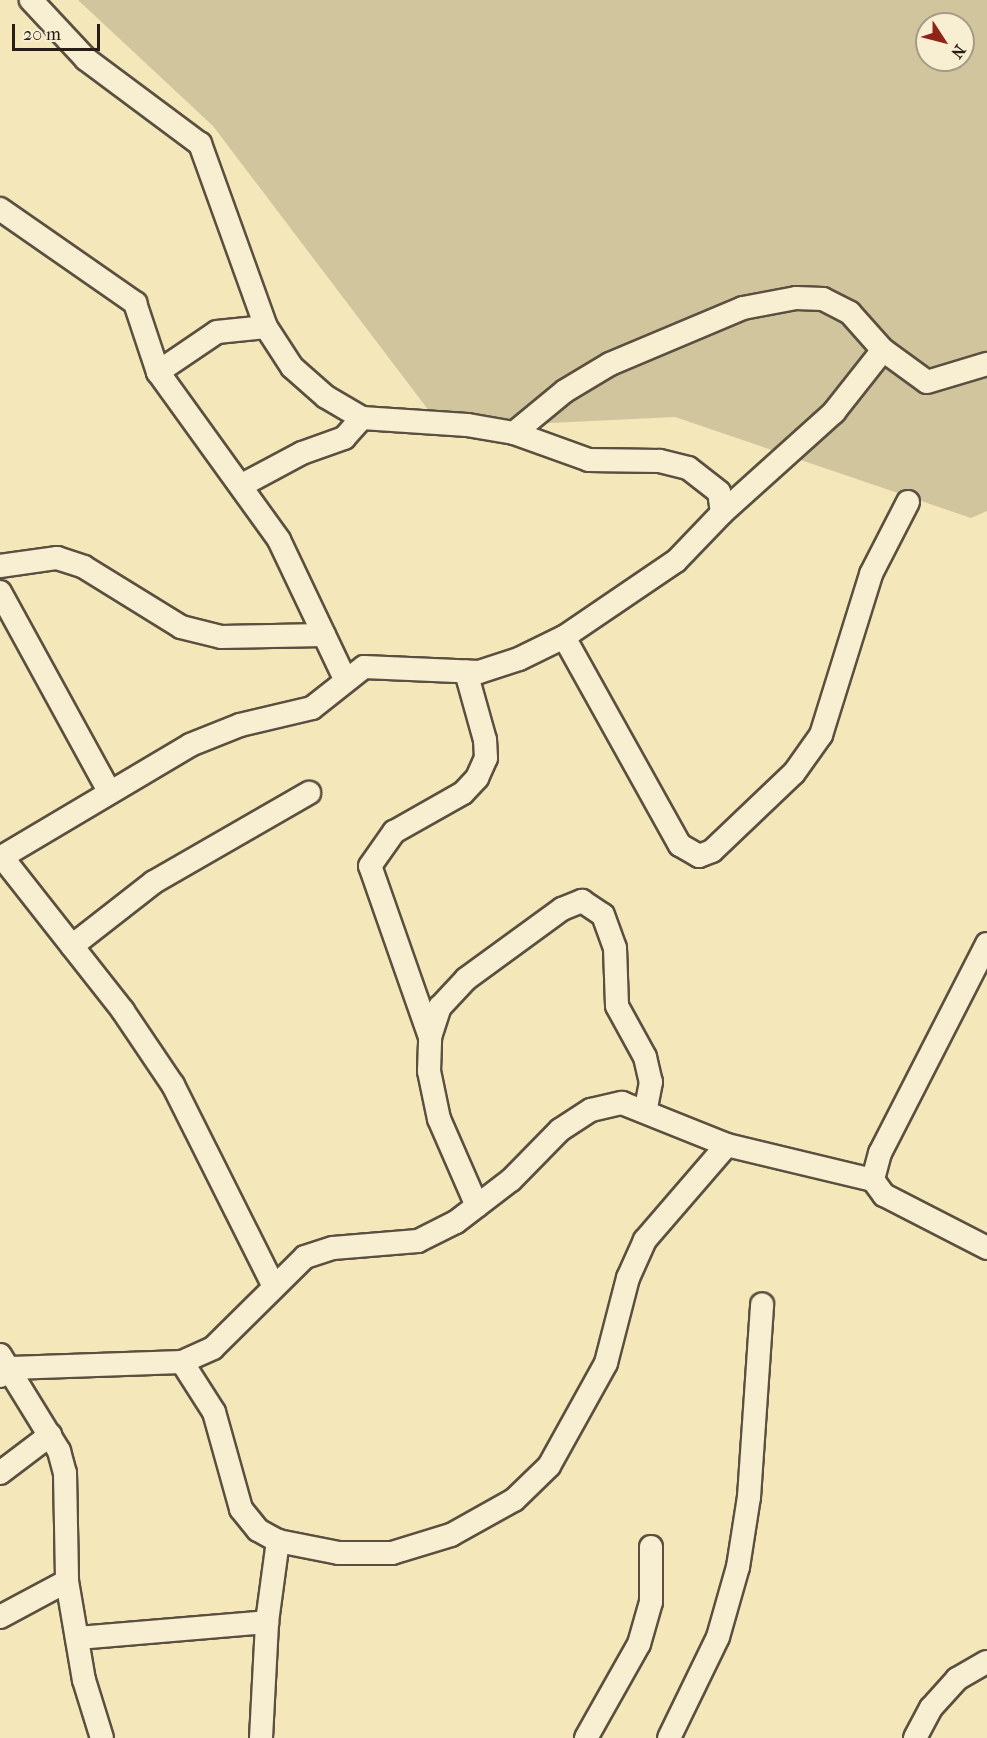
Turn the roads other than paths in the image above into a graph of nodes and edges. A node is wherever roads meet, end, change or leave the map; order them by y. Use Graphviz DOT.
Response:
graph roads {
  1 [pos="31,0"];
  2 [pos="0,209"];
  3 [pos="266,327"];
  4 [pos="883,350"];
  5 [pos="987,364"];
  6 [pos="158,372"];
  7 [pos="362,418"];
  8 [pos="514,433"];
  9 [pos="244,484"];
  10 [pos="908,502"];
  11 [pos="722,513"];
  12 [pos="0,566"];
  13 [pos="0,592"];
  14 [pos="324,635"];
  15 [pos="564,637"];
  16 [pos="466,672"];
  17 [pos="345,679"];
  18 [pos="109,791"];
  19 [pos="309,793"];
  20 [pos="1,857"];
  21 [pos="987,944"];
  22 [pos="72,946"];
  23 [pos="430,1037"];
  24 [pos="646,1108"];
  25 [pos="727,1145"];
  26 [pos="873,1180"];
  27 [pos="477,1206"];
  28 [pos="987,1248"];
  29 [pos="272,1284"];
  30 [pos="762,1304"];
  31 [pos="182,1362"];
  32 [pos="4,1367"];
  33 [pos="50,1435"];
  34 [pos="0,1473"];
  35 [pos="278,1541"];
  36 [pos="651,1547"];
  37 [pos="67,1581"];
  38 [pos="0,1617"];
  39 [pos="267,1622"];
  40 [pos="77,1638"];
  41 [pos="987,1662"];
  42 [pos="102,1738"];
  43 [pos="261,1738"];
  44 [pos="586,1738"];
  45 [pos="669,1738"];
  46 [pos="915,1738"];
  1 -- 3 [label="street"];
  2 -- 6 [label="street"];
  3 -- 6 [label="street"];
  3 -- 7 [label="street"];
  4 -- 5 [label="street"];
  4 -- 8 [label="street"];
  4 -- 11 [label="street"];
  6 -- 9 [label="street"];
  7 -- 8 [label="street"];
  7 -- 9 [label="street"];
  8 -- 11 [label="street"];
  9 -- 14 [label="street"];
  10 -- 15 [label="street"];
  11 -- 15 [label="street"];
  12 -- 14 [label="street"];
  13 -- 18 [label="street"];
  14 -- 17 [label="street"];
  15 -- 16 [label="street"];
  16 -- 17 [label="street"];
  16 -- 23 [label="street"];
  17 -- 18 [label="street"];
  18 -- 20 [label="street"];
  19 -- 22 [label="street"];
  20 -- 22 [label="street"];
  21 -- 26 [label="street"];
  22 -- 29 [label="street"];
  23 -- 24 [label="street"];
  23 -- 27 [label="street"];
  24 -- 25 [label="street"];
  24 -- 27 [label="street"];
  25 -- 26 [label="street"];
  25 -- 35 [label="street"];
  26 -- 28 [label="street"];
  27 -- 29 [label="street"];
  29 -- 31 [label="street"];
  30 -- 45 [label="street"];
  31 -- 32 [label="street"];
  31 -- 35 [label="street"];
  32 -- 33 [label="street"];
  33 -- 34 [label="street"];
  33 -- 37 [label="street"];
  35 -- 39 [label="street"];
  36 -- 44 [label="street"];
  37 -- 38 [label="street"];
  37 -- 40 [label="street"];
  39 -- 40 [label="street"];
  39 -- 43 [label="street"];
  40 -- 42 [label="street"];
  41 -- 46 [label="street"];
}
